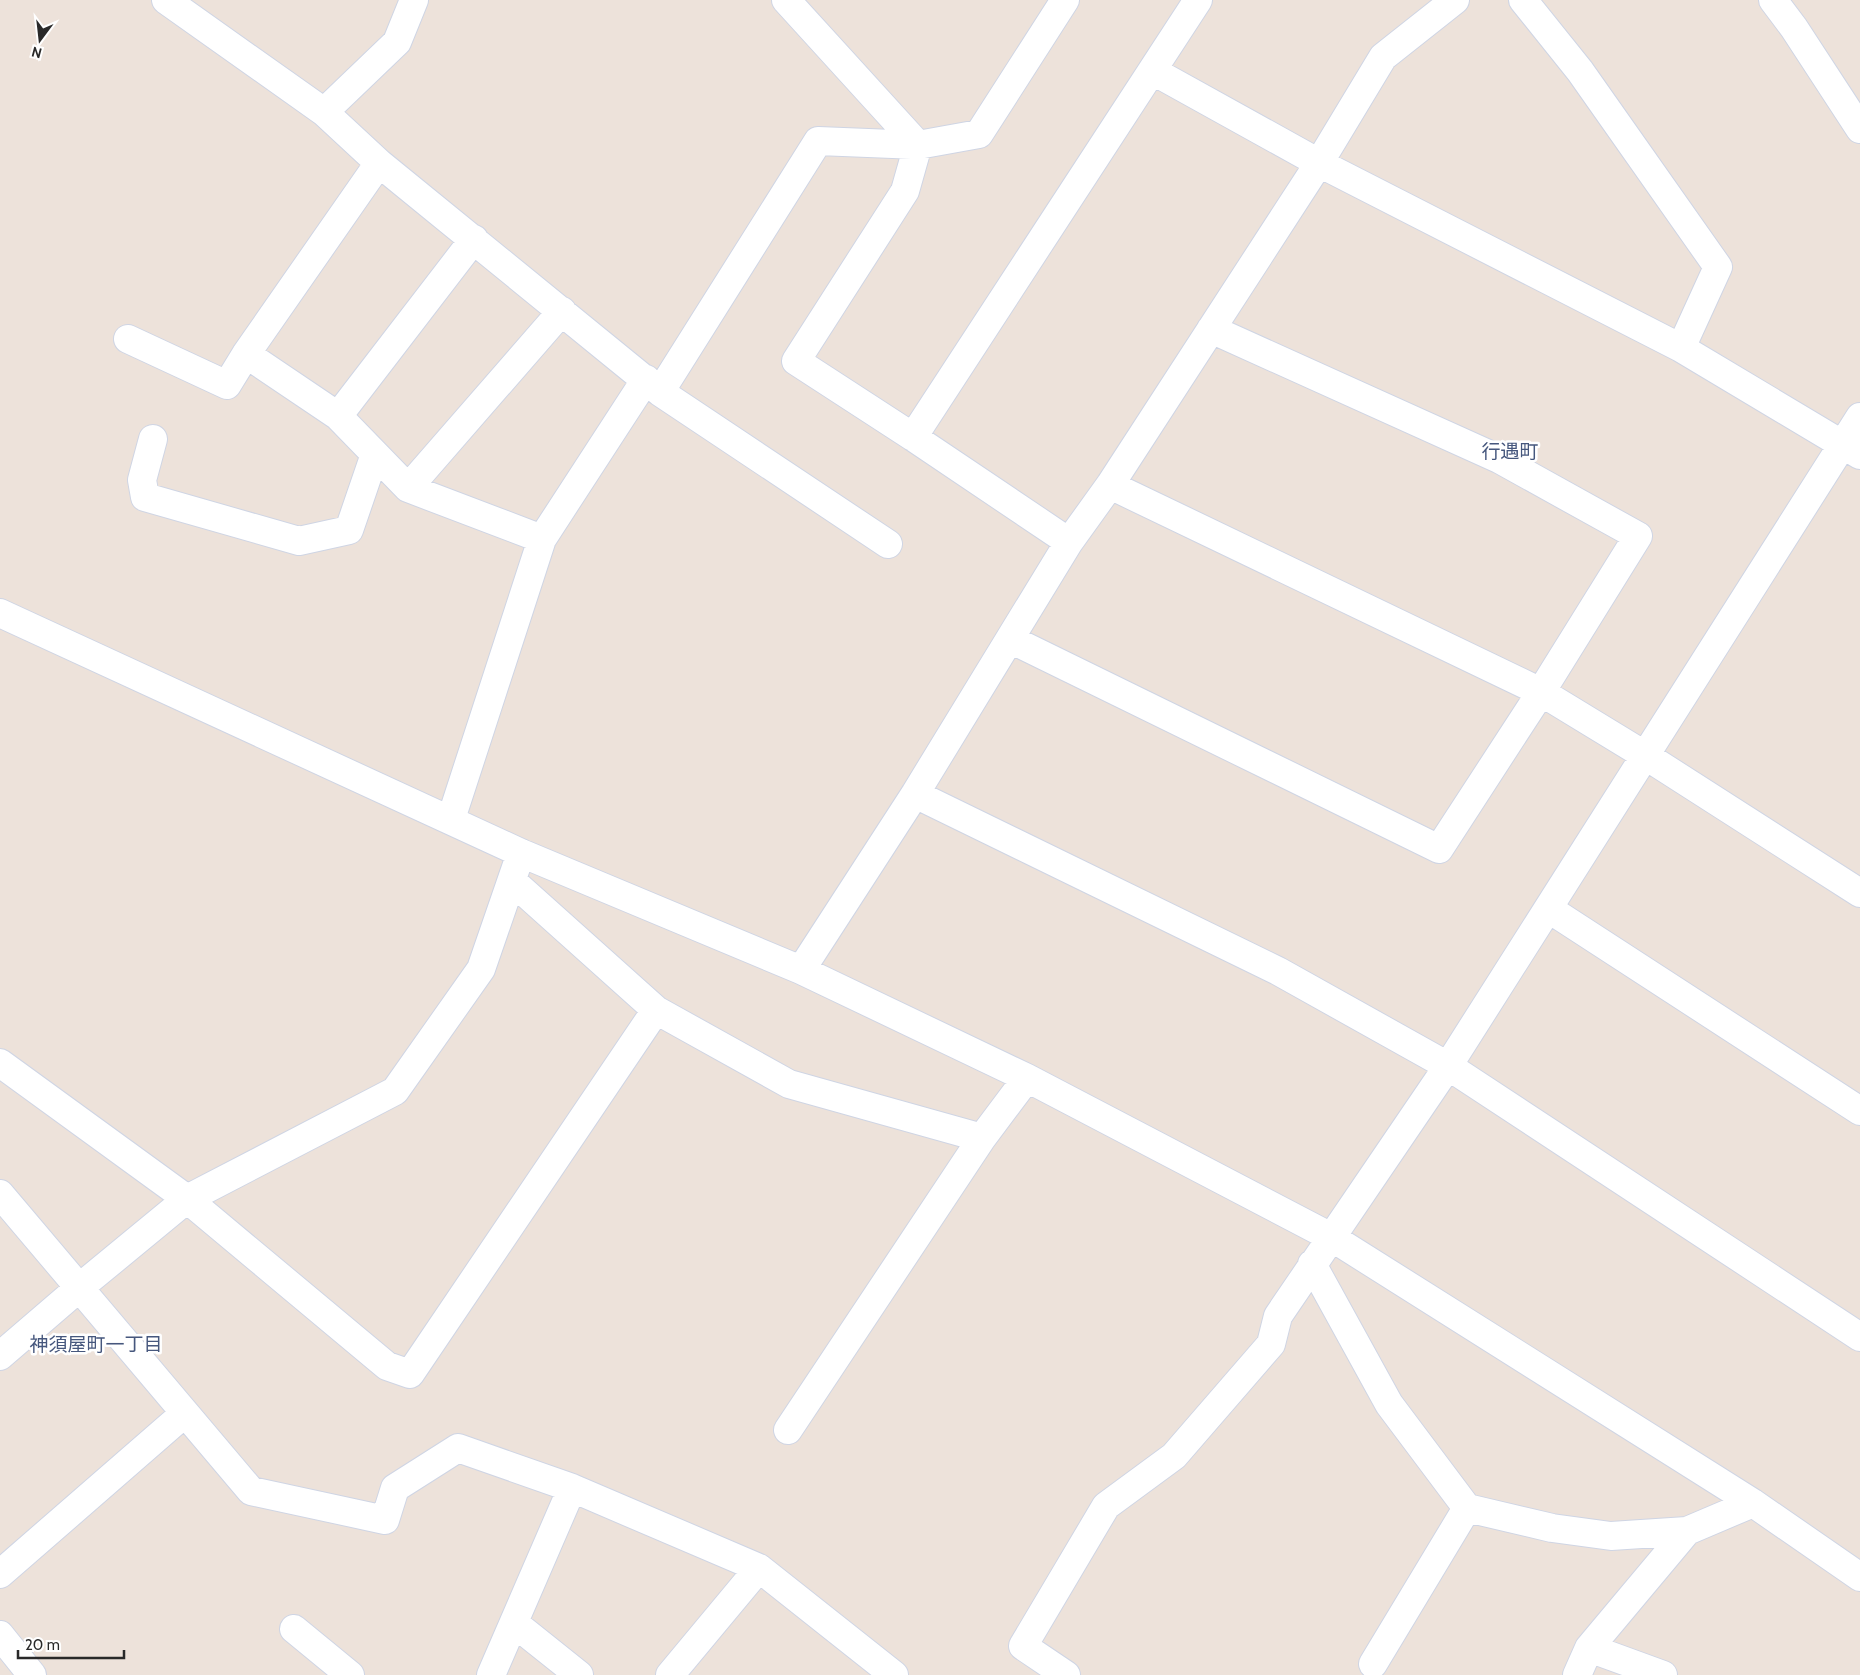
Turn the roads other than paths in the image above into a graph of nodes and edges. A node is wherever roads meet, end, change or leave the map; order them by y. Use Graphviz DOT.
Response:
graph roads {
  1 [pos="166,0"];
  2 [pos="414,0"];
  3 [pos="786,0"];
  4 [pos="1065,0"];
  5 [pos="1198,0"];
  6 [pos="1455,0"];
  7 [pos="1523,0"];
  8 [pos="1774,0"];
  9 [pos="1153,70"];
  10 [pos="324,112"];
  11 [pos="1860,129"];
  12 [pos="918,144"];
  13 [pos="1318,163"];
  14 [pos="380,164"];
  15 [pos="474,240"];
  16 [pos="562,311"];
  17 [pos="1211,329"];
  18 [pos="128,339"];
  19 [pos="1681,348"];
  20 [pos="246,354"];
  21 [pos="653,386"];
  22 [pos="338,416"];
  23 [pos="1860,417"];
  24 [pos="913,437"];
  25 [pos="153,439"];
  26 [pos="1851,450"];
  27 [pos="375,454"];
  28 [pos="1110,484"];
  29 [pos="408,488"];
  30 [pos="542,538"];
  31 [pos="1069,542"];
  32 [pos="888,544"];
  33 [pos="0,613"];
  34 [pos="1010,639"];
  35 [pos="1541,692"];
  36 [pos="1646,756"];
  37 [pos="915,794"];
  38 [pos="451,819"];
  39 [pos="521,853"];
  40 [pos="512,881"];
  41 [pos="1860,893"];
  42 [pos="1548,908"];
  43 [pos="801,970"];
  44 [pos="656,1010"];
  45 [pos="0,1063"];
  46 [pos="1448,1066"];
  47 [pos="1027,1078"];
  48 [pos="1860,1111"];
  49 [pos="982,1138"];
  50 [pos="0,1194"];
  51 [pos="187,1199"];
  52 [pos="1331,1237"];
  53 [pos="1312,1264"];
  54 [pos="79,1288"];
  55 [pos="1860,1337"];
  56 [pos="0,1356"];
  57 [pos="185,1413"];
  58 [pos="788,1430"];
  59 [pos="572,1488"];
  60 [pos="1753,1504"];
  61 [pos="1467,1508"];
  62 [pos="1687,1531"];
  63 [pos="758,1568"];
  64 [pos="0,1574"];
  65 [pos="1860,1577"];
  66 [pos="514,1623"];
  67 [pos="294,1629"];
  68 [pos="0,1636"];
  69 [pos="1589,1648"];
  70 [pos="1373,1664"];
  71 [pos="32,1675"];
  72 [pos="350,1675"];
  73 [pos="491,1675"];
  74 [pos="579,1675"];
  75 [pos="670,1675"];
  76 [pos="894,1675"];
  77 [pos="1066,1675"];
  78 [pos="1577,1675"];
  79 [pos="1663,1675"];
  1 -- 10 [label="street"];
  2 -- 10 [label="street"];
  3 -- 12 [label="street"];
  4 -- 12 [label="street"];
  5 -- 9 [label="street"];
  6 -- 13 [label="street"];
  7 -- 19 [label="street"];
  8 -- 11 [label="street"];
  9 -- 13 [label="street"];
  9 -- 24 [label="street"];
  10 -- 14 [label="street"];
  12 -- 21 [label="street"];
  12 -- 24 [label="street"];
  13 -- 17 [label="street"];
  13 -- 19 [label="street"];
  14 -- 15 [label="street"];
  14 -- 20 [label="street"];
  15 -- 16 [label="street"];
  15 -- 22 [label="street"];
  16 -- 21 [label="street"];
  16 -- 29 [label="street"];
  17 -- 28 [label="street"];
  17 -- 35 [label="street"];
  18 -- 20 [label="street"];
  19 -- 26 [label="street"];
  20 -- 22 [label="street"];
  21 -- 30 [label="street"];
  21 -- 32 [label="street"];
  22 -- 27 [label="street"];
  23 -- 26 [label="street"];
  24 -- 31 [label="street"];
  25 -- 27 [label="street"];
  26 -- 36 [label="street"];
  27 -- 29 [label="street"];
  28 -- 31 [label="street"];
  28 -- 35 [label="street"];
  29 -- 30 [label="street"];
  30 -- 38 [label="street"];
  31 -- 34 [label="street"];
  33 -- 38 [label="street"];
  34 -- 35 [label="street"];
  34 -- 37 [label="street"];
  35 -- 36 [label="street"];
  36 -- 41 [label="street"];
  36 -- 42 [label="street"];
  37 -- 43 [label="street"];
  37 -- 46 [label="street"];
  38 -- 39 [label="street"];
  39 -- 40 [label="street"];
  39 -- 43 [label="street"];
  40 -- 44 [label="street"];
  40 -- 51 [label="street"];
  42 -- 46 [label="street"];
  42 -- 48 [label="street"];
  43 -- 47 [label="street"];
  44 -- 49 [label="street"];
  44 -- 51 [label="street"];
  45 -- 51 [label="street"];
  46 -- 52 [label="street"];
  46 -- 55 [label="street"];
  47 -- 49 [label="street"];
  47 -- 52 [label="street"];
  49 -- 58 [label="street"];
  50 -- 54 [label="street"];
  51 -- 54 [label="street"];
  52 -- 53 [label="street"];
  52 -- 60 [label="street"];
  53 -- 61 [label="street"];
  53 -- 77 [label="street"];
  54 -- 56 [label="street"];
  54 -- 57 [label="street"];
  57 -- 59 [label="street"];
  57 -- 64 [label="street"];
  59 -- 63 [label="street"];
  59 -- 66 [label="street"];
  60 -- 62 [label="street"];
  60 -- 65 [label="street"];
  61 -- 62 [label="street"];
  61 -- 70 [label="street"];
  62 -- 69 [label="street"];
  63 -- 75 [label="street"];
  63 -- 76 [label="street"];
  66 -- 73 [label="street"];
  66 -- 74 [label="street"];
  67 -- 72 [label="street"];
  68 -- 71 [label="street"];
  69 -- 78 [label="street"];
  69 -- 79 [label="street"];
}
